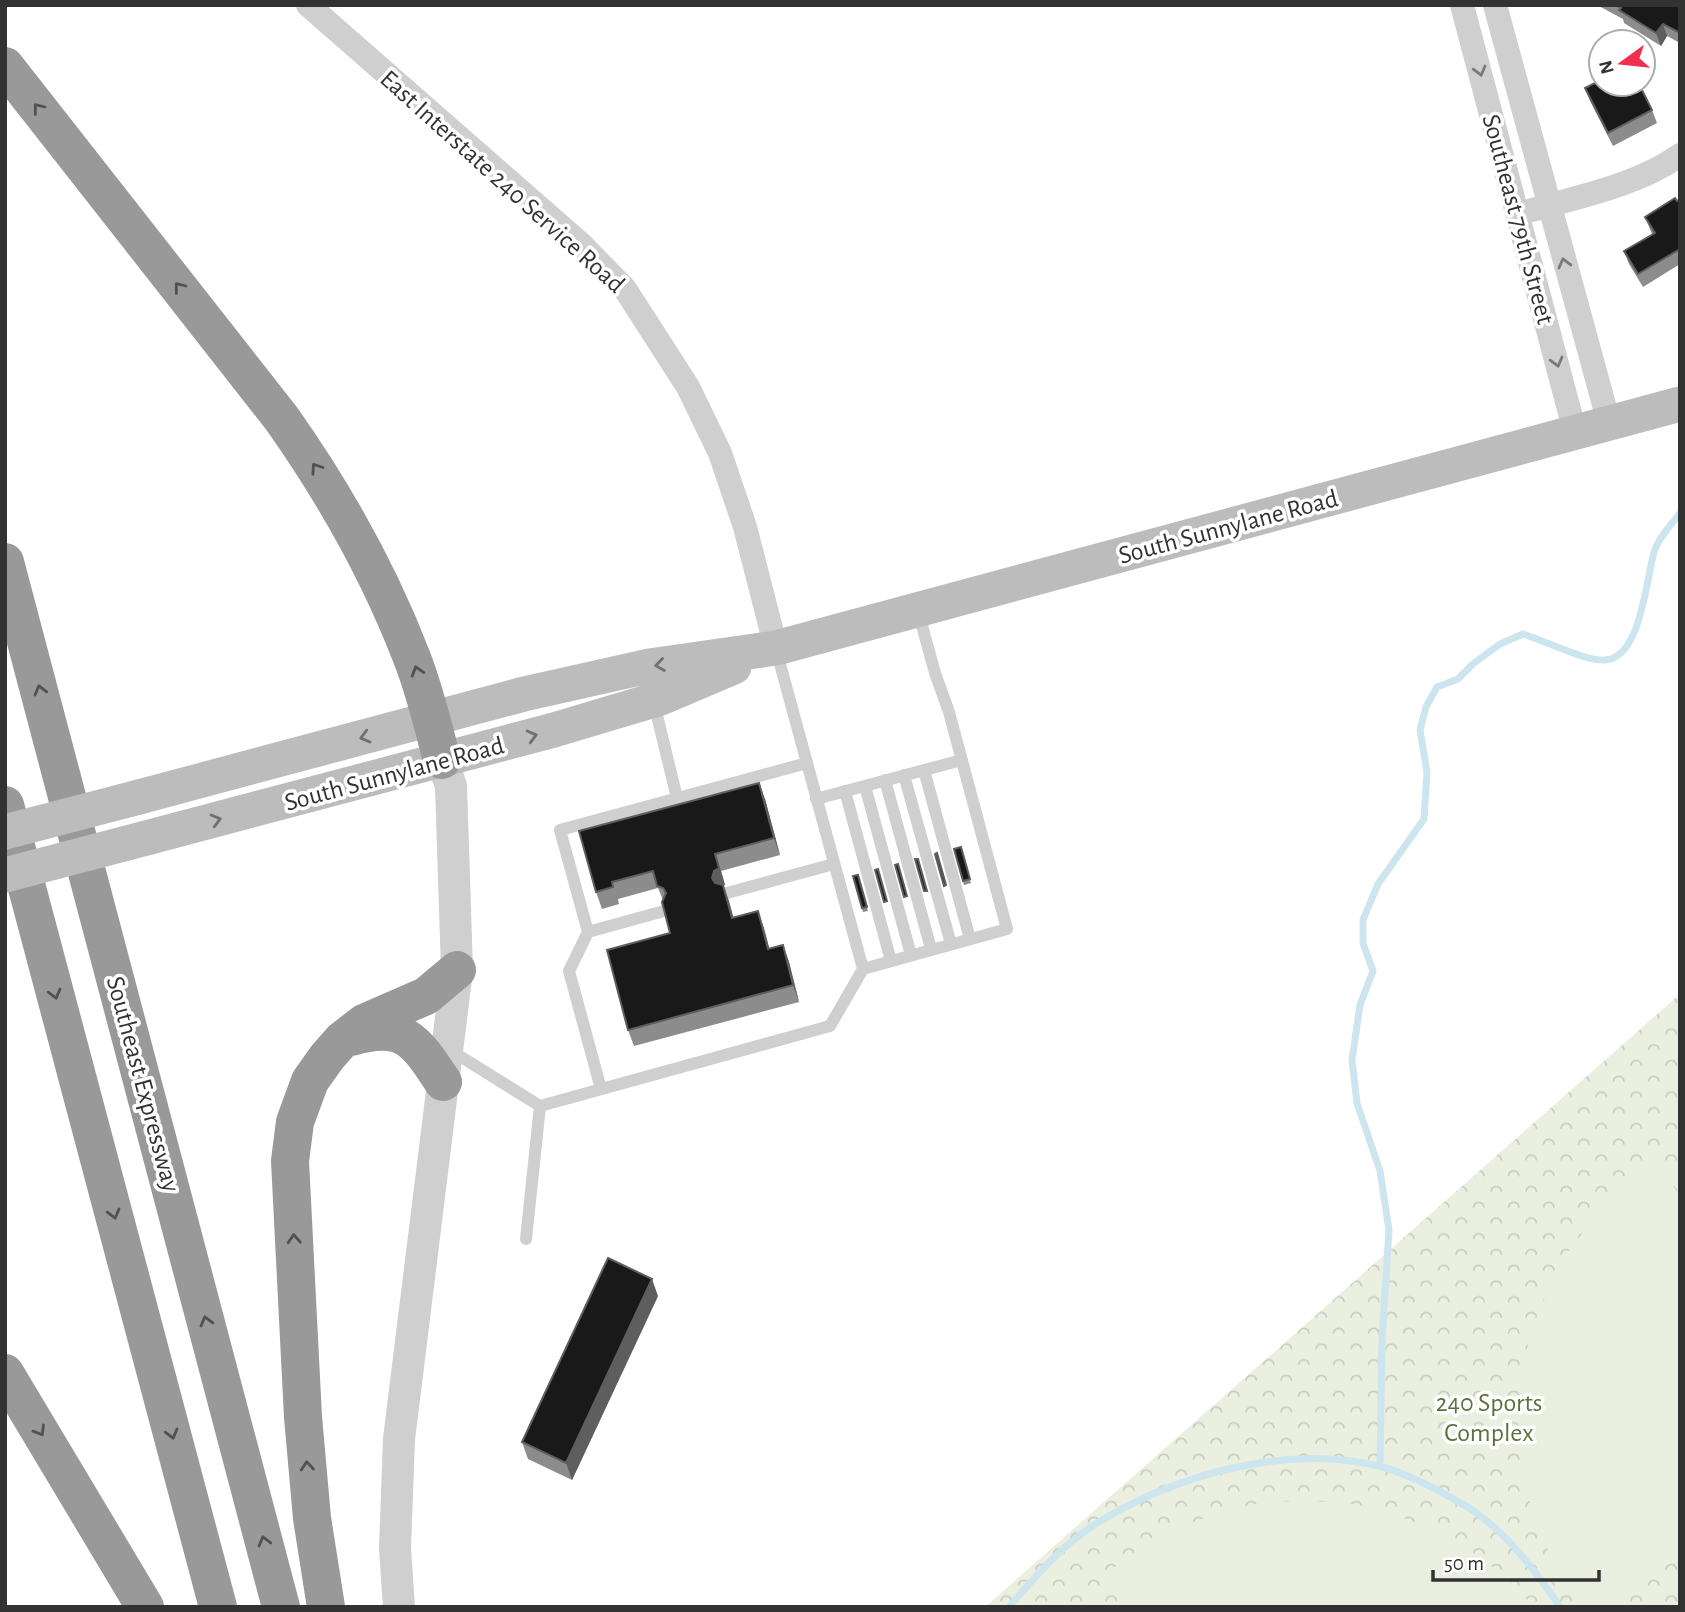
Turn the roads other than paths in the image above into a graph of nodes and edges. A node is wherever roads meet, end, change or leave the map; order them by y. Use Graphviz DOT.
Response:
graph roads {
  1 [pos="308,5"];
  2 [pos="1480,10"];
  3 [pos="5,66"];
  4 [pos="1680,155"];
  5 [pos="1548,205"];
  6 [pos="1518,214"];
  7 [pos="1680,404"];
  8 [pos="1609,423"];
  9 [pos="1576,432"];
  10 [pos="5,562"];
  11 [pos="918,610"];
  12 [pos="776,648"];
  13 [pos="653,701"];
  14 [pos="431,719"];
  15 [pos="442,760"];
  16 [pos="962,760"];
  17 [pos="807,763"];
  18 [pos="924,770"];
  19 [pos="904,775"];
  20 [pos="885,780"];
  21 [pos="865,786"];
  22 [pos="845,791"];
  23 [pos="677,798"];
  24 [pos="816,799"];
  25 [pos="5,804"];
  26 [pos="5,832"];
  27 [pos="834,864"];
  28 [pos="5,875"];
  29 [pos="727,893"];
  30 [pos="664,911"];
  31 [pos="588,932"];
  32 [pos="970,939"];
  33 [pos="951,944"];
  34 [pos="931,949"];
  35 [pos="911,955"];
  36 [pos="891,961"];
  37 [pos="863,968"];
  38 [pos="457,970"];
  39 [pos="342,1040"];
  40 [pos="445,1065"];
  41 [pos="601,1090"];
  42 [pos="540,1106"];
  43 [pos="526,1239"];
  44 [pos="5,1373"];
  45 [pos="145,1607"];
  46 [pos="218,1607"];
  47 [pos="281,1607"];
  48 [pos="326,1607"];
  49 [pos="400,1607"];
  1 -- 12 [label="street, East Interstate 240 Service Road"];
  2 -- 5 [label="street, Southeast 79th Street"];
  2 -- 6 [label="street, Southeast 79th Street, one-way"];
  14 -- 3 [label="highway, one-way"];
  4 -- 5 [label="street"];
  5 -- 6 [label="street"];
  8 -- 5 [label="street, Southeast 79th Street, one-way"];
  6 -- 9 [label="street, Southeast 79th Street, one-way"];
  7 -- 8 [label="main road, South Sunnylane Road"];
  8 -- 9 [label="main road, South Sunnylane Road"];
  9 -- 11 [label="main road, South Sunnylane Road"];
  47 -- 10 [label="highway, Southeast Expressway, one-way"];
  11 -- 12 [label="main road, South Sunnylane Road"];
  11 -- 16 [label="lane"];
  12 -- 13 [label="main road, South Sunnylane Road"];
  12 -- 14 [label="main road, South Sunnylane Road, one-way"];
  12 -- 17 [label="lane"];
  15 -- 13 [label="main road, South Sunnylane Road, one-way"];
  13 -- 23 [label="lane"];
  14 -- 15 [label="highway"];
  14 -- 26 [label="main road, South Sunnylane Road, one-way, bridge"];
  28 -- 15 [label="main road, South Sunnylane Road, one-way, bridge"];
  15 -- 38 [label="street"];
  16 -- 18 [label="lane"];
  16 -- 32 [label="lane"];
  17 -- 23 [label="lane"];
  17 -- 24 [label="lane"];
  18 -- 19 [label="lane"];
  18 -- 32 [label="lane"];
  19 -- 20 [label="lane"];
  19 -- 33 [label="lane"];
  20 -- 21 [label="lane"];
  20 -- 34 [label="lane"];
  21 -- 22 [label="lane"];
  21 -- 35 [label="lane"];
  22 -- 24 [label="lane"];
  22 -- 36 [label="lane"];
  23 -- 31 [label="lane"];
  24 -- 27 [label="lane"];
  25 -- 46 [label="highway, one-way"];
  27 -- 29 [label="lane"];
  27 -- 37 [label="lane"];
  30 -- 31 [label="lane"];
  31 -- 41 [label="lane"];
  32 -- 33 [label="lane"];
  33 -- 34 [label="lane"];
  34 -- 35 [label="lane"];
  35 -- 36 [label="lane"];
  36 -- 37 [label="lane"];
  37 -- 41 [label="lane"];
  38 -- 39 [label="highway"];
  38 -- 40 [label="street"];
  39 -- 40 [label="highway"];
  48 -- 39 [label="highway, one-way"];
  40 -- 42 [label="lane"];
  40 -- 49 [label="street"];
  41 -- 42 [label="lane"];
  42 -- 43 [label="lane"];
  44 -- 45 [label="highway, one-way"];
}
